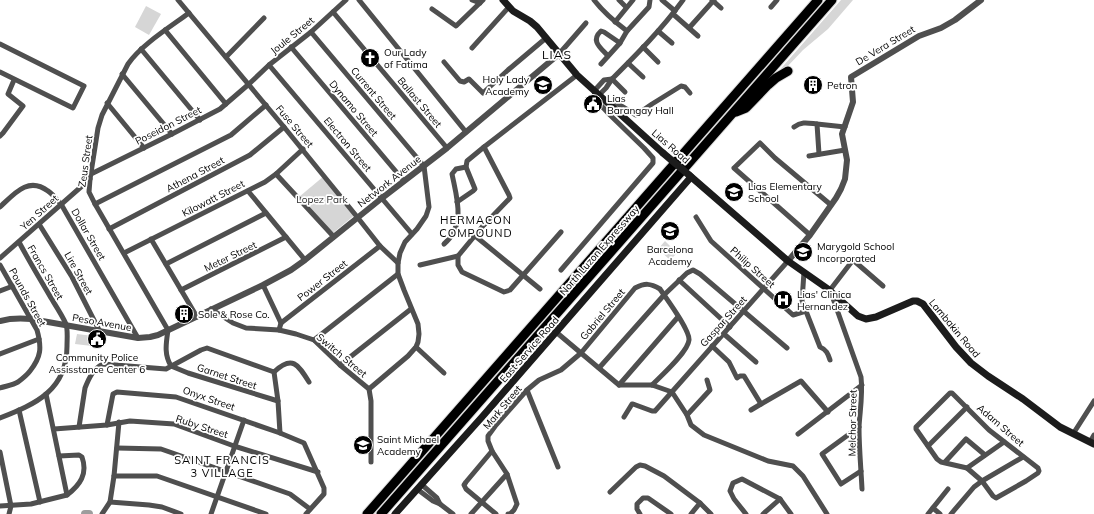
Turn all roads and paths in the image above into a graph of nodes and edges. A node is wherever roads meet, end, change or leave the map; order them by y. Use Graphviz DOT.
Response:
graph roads {
  1 [pos="178,0"];
  2 [pos="346,0"];
  3 [pos="359,0"];
  4 [pos="472,0"];
  5 [pos="503,0"];
  6 [pos="594,0"];
  7 [pos="619,0"];
  8 [pos="633,0"];
  9 [pos="650,0"];
  10 [pos="662,0"];
  11 [pos="683,0"];
  12 [pos="713,0"];
  13 [pos="777,0"];
  14 [pos="818,0"];
  15 [pos="832,0"];
  16 [pos="981,0"];
  17 [pos="481,1"];
  18 [pos="509,7"];
  19 [pos="626,7"];
  20 [pos="771,7"];
  21 [pos="721,8"];
  22 [pos="432,9"];
  23 [pos="333,12"];
  24 [pos="674,12"];
  25 [pos="189,13"];
  26 [pos="264,18"];
  27 [pos="614,22"];
  28 [pos="586,23"];
  29 [pos="689,28"];
  30 [pos="165,30"];
  31 [pos="658,31"];
  32 [pos="311,32"];
  33 [pos="627,32"];
  34 [pos="698,36"];
  35 [pos="546,38"];
  36 [pos="620,43"];
  37 [pos="672,43"];
  38 [pos="0,44"];
  39 [pos="291,47"];
  40 [pos="643,47"];
  41 [pos="472,48"];
  42 [pos="141,49"];
  43 [pos="559,54"];
  44 [pos="608,56"];
  45 [pos="226,57"];
  46 [pos="444,62"];
  47 [pos="658,62"];
  48 [pos="628,63"];
  49 [pos="601,64"];
  50 [pos="269,65"];
  51 [pos="788,71"];
  52 [pos="0,72"];
  53 [pos="122,74"];
  54 [pos="576,75"];
  55 [pos="643,78"];
  56 [pos="612,79"];
  57 [pos="14,80"];
  58 [pos="249,84"];
  59 [pos="625,92"];
  60 [pos="596,93"];
  61 [pos="690,93"];
  62 [pos="107,103"];
  63 [pos="226,104"];
  64 [pos="266,105"];
  65 [pos="612,108"];
  66 [pos="734,112"];
  67 [pos="200,120"];
  68 [pos="817,124"];
  69 [pos="284,127"];
  70 [pos="794,127"];
  71 [pos="845,127"];
  72 [pos="466,132"];
  73 [pos="172,134"];
  74 [pos="0,136"];
  75 [pos="484,147"];
  76 [pos="144,148"];
  77 [pos="447,148"];
  78 [pos="303,149"];
  79 [pos="845,150"];
  80 [pos="819,154"];
  81 [pos="809,156"];
  82 [pos="424,166"];
  83 [pos="466,166"];
  84 [pos="276,174"];
  85 [pos="90,176"];
  86 [pos="690,176"];
  87 [pos="404,181"];
  88 [pos="248,191"];
  89 [pos="382,198"];
  90 [pos="457,202"];
  91 [pos="61,204"];
  92 [pos="95,204"];
  93 [pos="831,205"];
  94 [pos="0,207"];
  95 [pos="266,213"];
  96 [pos="696,217"];
  97 [pos="358,218"];
  98 [pos="39,224"];
  99 [pos="109,229"];
  100 [pos="561,232"];
  101 [pos="412,234"];
  102 [pos="810,234"];
  103 [pos="474,235"];
  104 [pos="286,237"];
  105 [pos="334,237"];
  106 [pos="151,239"];
  107 [pos="19,242"];
  108 [pos="444,244"];
  109 [pos="380,246"];
  110 [pos="124,253"];
  111 [pos="458,256"];
  112 [pos="0,258"];
  113 [pos="305,260"];
  114 [pos="788,261"];
  115 [pos="398,263"];
  116 [pos="166,264"];
  117 [pos="0,265"];
  118 [pos="420,265"];
  119 [pos="561,270"];
  120 [pos="804,272"];
  121 [pos="398,274"];
  122 [pos="523,274"];
  123 [pos="679,280"];
  124 [pos="262,285"];
  125 [pos="12,286"];
  126 [pos="883,286"];
  127 [pos="764,288"];
  128 [pos="540,289"];
  129 [pos="181,290"];
  130 [pos="830,290"];
  131 [pos="0,291"];
  132 [pos="664,294"];
  133 [pos="211,309"];
  134 [pos="411,309"];
  135 [pos="806,311"];
  136 [pos="744,312"];
  137 [pos="197,316"];
  138 [pos="678,317"];
  139 [pos="31,319"];
  140 [pos="0,321"];
  141 [pos="281,322"];
  142 [pos="67,325"];
  143 [pos="730,327"];
  144 [pos="168,330"];
  145 [pos="279,330"];
  146 [pos="100,332"];
  147 [pos="556,332"];
  148 [pos="724,334"];
  149 [pos="138,338"];
  150 [pos="39,339"];
  151 [pos="314,340"];
  152 [pos="712,346"];
  153 [pos="416,347"];
  154 [pos="787,348"];
  155 [pos="581,353"];
  156 [pos="0,354"];
  157 [pos="830,360"];
  158 [pos="756,362"];
  159 [pos="340,365"];
  160 [pos="171,366"];
  161 [pos="599,368"];
  162 [pos="274,372"];
  163 [pos="444,374"];
  164 [pos="707,380"];
  165 [pos="309,382"];
  166 [pos="619,385"];
  167 [pos="652,385"];
  168 [pos="862,386"];
  169 [pos="0,388"];
  170 [pos="369,389"];
  171 [pos="527,390"];
  172 [pos="672,392"];
  173 [pos="46,394"];
  174 [pos="278,401"];
  175 [pos="1094,401"];
  176 [pos="761,404"];
  177 [pos="967,407"];
  178 [pos="19,410"];
  179 [pos="751,410"];
  180 [pos="828,412"];
  181 [pos="686,415"];
  182 [pos="0,418"];
  183 [pos="624,418"];
  184 [pos="244,420"];
  185 [pos="119,422"];
  186 [pos="107,425"];
  187 [pos="79,427"];
  188 [pos="859,427"];
  189 [pos="54,429"];
  190 [pos="280,433"];
  191 [pos="798,434"];
  192 [pos="1073,434"];
  193 [pos="1094,435"];
  194 [pos="1004,442"];
  195 [pos="1092,443"];
  196 [pos="234,446"];
  197 [pos="928,446"];
  198 [pos="117,448"];
  199 [pos="492,451"];
  200 [pos="0,452"];
  201 [pos="985,455"];
  202 [pos="59,456"];
  203 [pos="1023,457"];
  204 [pos="371,462"];
  205 [pos="945,462"];
  206 [pos="558,467"];
  207 [pos="967,468"];
  208 [pos="226,471"];
  209 [pos="861,471"];
  210 [pos="318,472"];
  211 [pos="507,474"];
  212 [pos="114,476"];
  213 [pos="2,478"];
  214 [pos="982,481"];
  215 [pos="419,486"];
  216 [pos="862,489"];
  217 [pos="948,489"];
  218 [pos="610,492"];
  219 [pos="67,495"];
  220 [pos="217,497"];
  221 [pos="780,499"];
  222 [pos="40,502"];
  223 [pos="110,502"];
  224 [pos="481,502"];
  225 [pos="700,503"];
  226 [pos="0,506"];
  227 [pos="11,506"];
  228 [pos="933,508"];
  229 [pos="310,509"];
  230 [pos="9,514"];
  231 [pos="102,514"];
  232 [pos="181,514"];
  233 [pos="211,514"];
  234 [pos="266,514"];
  235 [pos="306,514"];
  236 [pos="367,514"];
  237 [pos="381,514"];
  238 [pos="395,514"];
  239 [pos="453,514"];
  240 [pos="471,514"];
  241 [pos="496,514"];
  242 [pos="508,514"];
  243 [pos="640,514"];
  244 [pos="671,514"];
  245 [pos="691,514"];
  246 [pos="711,514"];
  247 [pos="746,514"];
  248 [pos="763,514"];
  249 [pos="791,514"];
  250 [pos="827,514"];
  251 [pos="928,514"];
  252 [pos="940,514"];
  253 [pos="951,514"];
  1 -- 25 [label="street, Fuse Street"];
  2 -- 23 [label="street, Joule Street"];
  3 -- 72 [label="street"];
  4 -- 17 [label="street"];
  5 -- 18 [label="main road, Lias Road"];
  6 -- 27 [label="street"];
  7 -- 19 [label="street"];
  8 -- 19 [label="street"];
  9 -- 33 [label="street"];
  10 -- 24 [label="street"];
  11 -- 24 [label="street"];
  12 -- 21 [label="street"];
  12 -- 29 [label="street"];
  13 -- 20 [label="street"];
  14 -- 236 [label="highway, North Luzon Expressway"];
  15 -- 66 [label="highway, North Luzon Expressway"];
  16 -- 71 [label="street, De Vera Street"];
  17 -- 22 [label="street"];
  18 -- 35 [label="main road, Lias Road"];
  18 -- 41 [label="street"];
  19 -- 27 [label="street"];
  23 -- 32 [label="street, Joule Street"];
  23 -- 77 [label="street, Ballast Street"];
  24 -- 29 [label="street"];
  24 -- 31 [label="street"];
  25 -- 30 [label="street, Zeus Street"];
  25 -- 45 [label="street, Fuse Street"];
  26 -- 45 [label="street"];
  27 -- 33 [label="street"];
  28 -- 43 [label="street"];
  29 -- 34 [label="street"];
  30 -- 42 [label="street, Zeus Street"];
  30 -- 63 [label="street"];
  31 -- 37 [label="street"];
  31 -- 40 [label="street"];
  32 -- 39 [label="street, Joule Street"];
  32 -- 82 [label="street, Current Street"];
  33 -- 36 [label="street"];
  35 -- 43 [label="main road, Lias Road"];
  35 -- 46 [label="street"];
  36 -- 44 [label="street"];
  36 -- 44 [label="street"];
  38 -- 57 [label="street"];
  39 -- 50 [label="street, Joule Street"];
  39 -- 87 [label="street, Dynamo Street"];
  40 -- 47 [label="street"];
  40 -- 48 [label="street"];
  42 -- 53 [label="street, Zeus Street"];
  42 -- 67 [label="street"];
  43 -- 54 [label="main road, Lias Road"];
  43 -- 72 [label="street, Network Avenue"];
  44 -- 49 [label="street"];
  45 -- 58 [label="street, Fuse Street"];
  48 -- 55 [label="street"];
  48 -- 56 [label="street"];
  50 -- 58 [label="street, Joule Street"];
  50 -- 89 [label="street, Electron Street"];
  51 -- 66 [label="highway"];
  52 -- 57 [label="street"];
  53 -- 62 [label="street, Zeus Street"];
  53 -- 73 [label="street"];
  54 -- 60 [label="main road, Lias Road"];
  54 -- 75 [label="street"];
  56 -- 59 [label="street"];
  56 -- 60 [label="street"];
  57 -- 74 [label="street"];
  58 -- 63 [label="street, Poseidon Street"];
  58 -- 64 [label="street, Fuse Street"];
  60 -- 65 [label="main road, Lias Road"];
  60 -- 119 [label="street"];
  61 -- 65 [label="street"];
  62 -- 76 [label="street"];
  62 -- 85 [label="street, Zeus Street"];
  63 -- 67 [label="street, Poseidon Street"];
  64 -- 69 [label="street, Fuse Street"];
  64 -- 92 [label="street"];
  65 -- 86 [label="main road, Lias Road, bridge"];
  66 -- 237 [label="highway, North Luzon Expressway"];
  67 -- 73 [label="street, Poseidon Street"];
  68 -- 70 [label="street"];
  68 -- 71 [label="street"];
  68 -- 80 [label="street"];
  69 -- 78 [label="street, Fuse Street"];
  69 -- 99 [label="street, Athena Street"];
  71 -- 79 [label="street, De Vera Street"];
  72 -- 77 [label="street, Network Avenue"];
  73 -- 76 [label="street, Poseidon Street"];
  75 -- 83 [label="street"];
  75 -- 103 [label="street"];
  76 -- 85 [label="street, Poseidon Street"];
  77 -- 82 [label="street, Network Avenue"];
  78 -- 84 [label="street, Kilowatt Street"];
  78 -- 97 [label="street, Fuse Street"];
  79 -- 80 [label="street"];
  79 -- 93 [label="street, De Vera Street"];
  80 -- 81 [label="street"];
  82 -- 87 [label="street, Network Avenue"];
  82 -- 101 [label="street"];
  83 -- 90 [label="street"];
  83 -- 90 [label="street"];
  84 -- 88 [label="street, Kilowatt Street"];
  84 -- 105 [label="street"];
  85 -- 91 [label="street, Yen Street"];
  85 -- 92 [label="street, Zeus Street"];
  86 -- 114 [label="main road, Lambakin Road"];
  86 -- 147 [label="main road, East Service Road"];
  87 -- 89 [label="street, Network Avenue"];
  88 -- 95 [label="street"];
  88 -- 106 [label="street, Kilowatt Street"];
  89 -- 97 [label="street, Network Avenue"];
  89 -- 101 [label="street, Electron Street"];
  90 -- 108 [label="street"];
  91 -- 94 [label="street, Dollar Street"];
  91 -- 98 [label="street, Yen Street"];
  91 -- 149 [label="street, Dollar Street"];
  92 -- 99 [label="street, Zeus Street"];
  93 -- 102 [label="street, De Vera Street"];
  93 -- 102 [label="street"];
  95 -- 104 [label="street"];
  95 -- 116 [label="street"];
  96 -- 127 [label="street, Philip Street"];
  97 -- 105 [label="street, Network Avenue"];
  97 -- 109 [label="street, Fuse Street"];
  98 -- 107 [label="street, Yen Street"];
  98 -- 146 [label="street, Lire Street"];
  99 -- 110 [label="street, Zeus Street"];
  100 -- 122 [label="street"];
  101 -- 115 [label="street"];
  102 -- 114 [label="street, De Vera Street"];
  103 -- 111 [label="street"];
  103 -- 122 [label="street"];
  104 -- 113 [label="street"];
  104 -- 129 [label="street, Meter Street"];
  105 -- 113 [label="street, Network Avenue"];
  106 -- 110 [label="street, Kilowatt Street"];
  106 -- 116 [label="street"];
  107 -- 112 [label="street, Yen Street"];
  107 -- 142 [label="street, Francs Street"];
  109 -- 115 [label="street, Fuse Street"];
  109 -- 141 [label="street, Power Street"];
  110 -- 144 [label="street, Zeus Street"];
  111 -- 118 [label="street"];
  111 -- 122 [label="street"];
  113 -- 124 [label="street, Network Avenue"];
  114 -- 120 [label="main road, Lambakin Road"];
  114 -- 127 [label="street, Gaspar Street"];
  115 -- 121 [label="street"];
  116 -- 129 [label="street"];
  117 -- 125 [label="street, Pounds Street"];
  120 -- 130 [label="main road, Lambakin Road"];
  120 -- 135 [label="street"];
  121 -- 134 [label="street"];
  121 -- 151 [label="street"];
  122 -- 128 [label="street"];
  123 -- 132 [label="street"];
  123 -- 136 [label="street"];
  123 -- 143 [label="street"];
  124 -- 133 [label="street, Network Avenue"];
  124 -- 141 [label="street"];
  125 -- 131 [label="street"];
  125 -- 139 [label="street, Pounds Street"];
  126 -- 130 [label="street"];
  127 -- 135 [label="street, Philip Street"];
  127 -- 136 [label="street, Gaspar Street"];
  129 -- 137 [label="street"];
  130 -- 168 [label="street, Melchor Street"];
  130 -- 192 [label="main road, Lambakin Road"];
  132 -- 138 [label="street, Gabriel Street"];
  132 -- 155 [label="street, Gabriel Street"];
  132 -- 161 [label="street"];
  133 -- 137 [label="street, Network Avenue"];
  133 -- 145 [label="street, Switch Street"];
  134 -- 153 [label="street"];
  134 -- 159 [label="street"];
  135 -- 157 [label="street"];
  136 -- 143 [label="street, Gaspar Street"];
  136 -- 154 [label="street"];
  137 -- 144 [label="street, Peso Avenue"];
  138 -- 166 [label="street"];
  138 -- 167 [label="street, Gabriel Street"];
  139 -- 140 [label="street, Peso Avenue"];
  139 -- 142 [label="street, Peso Avenue"];
  139 -- 150 [label="street, Pounds Street"];
  141 -- 145 [label="street"];
  142 -- 146 [label="street, Peso Avenue"];
  142 -- 173 [label="street"];
  143 -- 148 [label="street, Gaspar Street"];
  144 -- 149 [label="street, Peso Avenue"];
  144 -- 160 [label="street"];
  145 -- 151 [label="street, Switch Street"];
  146 -- 149 [label="street, Peso Avenue"];
  147 -- 155 [label="street"];
  147 -- 215 [label="main road, East Service Road"];
  148 -- 152 [label="street, Gaspar Street"];
  148 -- 158 [label="street"];
  150 -- 156 [label="street"];
  150 -- 169 [label="street, Pounds Street"];
  151 -- 159 [label="street, Switch Street"];
  152 -- 172 [label="street, Gaspar Street"];
  152 -- 176 [label="street"];
  153 -- 163 [label="street"];
  153 -- 170 [label="street"];
  155 -- 161 [label="street"];
  155 -- 171 [label="street, Mark Street"];
  159 -- 170 [label="street, Switch Street"];
  160 -- 162 [label="street"];
  160 -- 174 [label="street, Garnet Street"];
  160 -- 187 [label="street, Garnet Street"];
  161 -- 166 [label="street"];
  162 -- 165 [label="street"];
  162 -- 174 [label="street"];
  164 -- 181 [label="street"];
  166 -- 167 [label="street"];
  167 -- 172 [label="street"];
  168 -- 180 [label="street"];
  168 -- 188 [label="street, Melchor Street"];
  170 -- 204 [label="street, Switch Street"];
  171 -- 199 [label="street, Mark Street"];
  171 -- 206 [label="street"];
  172 -- 181 [label="street"];
  172 -- 183 [label="street, Gaspar Street"];
  173 -- 178 [label="street"];
  173 -- 189 [label="street"];
  174 -- 190 [label="street"];
  175 -- 192 [label="street"];
  176 -- 179 [label="street"];
  176 -- 180 [label="street"];
  177 -- 194 [label="street, Adam Street"];
  177 -- 197 [label="street"];
  177 -- 197 [label="street, Adam Street"];
  178 -- 182 [label="street"];
  178 -- 222 [label="street"];
  180 -- 191 [label="street"];
  181 -- 250 [label="street"];
  184 -- 186 [label="street, Onyx Street"];
  184 -- 190 [label="street, Onyx Street"];
  184 -- 196 [label="street"];
  185 -- 186 [label="street, Ruby Street"];
  185 -- 196 [label="street, Ruby Street"];
  185 -- 198 [label="street"];
  186 -- 187 [label="street, Ruby Street"];
  187 -- 189 [label="street, Ruby Street"];
  188 -- 209 [label="street, Melchor Street"];
  188 -- 209 [label="street"];
  189 -- 202 [label="street"];
  190 -- 210 [label="street, Onyx Street"];
  192 -- 195 [label="main road, Lambakin Road"];
  193 -- 195 [label="street"];
  194 -- 201 [label="street"];
  194 -- 203 [label="street, Adam Street"];
  196 -- 208 [label="street"];
  196 -- 210 [label="street, Ruby Street"];
  197 -- 205 [label="street"];
  198 -- 208 [label="street"];
  198 -- 212 [label="street"];
  199 -- 211 [label="street, Mark Street"];
  199 -- 224 [label="street"];
  200 -- 213 [label="street"];
  201 -- 205 [label="street"];
  201 -- 207 [label="street"];
  202 -- 219 [label="street"];
  202 -- 219 [label="street"];
  203 -- 214 [label="street"];
  203 -- 214 [label="street, Adam Street"];
  205 -- 207 [label="street"];
  207 -- 214 [label="street"];
  208 -- 220 [label="street"];
  208 -- 229 [label="street"];
  209 -- 216 [label="street, Melchor Street"];
  210 -- 229 [label="street, Onyx Street"];
  211 -- 224 [label="street"];
  211 -- 242 [label="street, Mark Street"];
  212 -- 220 [label="street"];
  212 -- 223 [label="street"];
  213 -- 227 [label="street"];
  214 -- 253 [label="street"];
  215 -- 238 [label="main road, East Service Road"];
  215 -- 239 [label="street"];
  217 -- 228 [label="street"];
  218 -- 225 [label="street"];
  219 -- 222 [label="street"];
  220 -- 233 [label="street"];
  220 -- 234 [label="street"];
  221 -- 247 [label="street"];
  221 -- 248 [label="street"];
  221 -- 249 [label="street"];
  222 -- 227 [label="street"];
  223 -- 231 [label="street"];
  223 -- 232 [label="street"];
  224 -- 240 [label="street"];
  224 -- 241 [label="street"];
  225 -- 245 [label="street"];
  225 -- 246 [label="street"];
  226 -- 227 [label="street"];
  227 -- 230 [label="street"];
  228 -- 251 [label="street"];
  228 -- 252 [label="street"];
  229 -- 235 [label="street"];
  243 -- 244 [label="street"];
}
